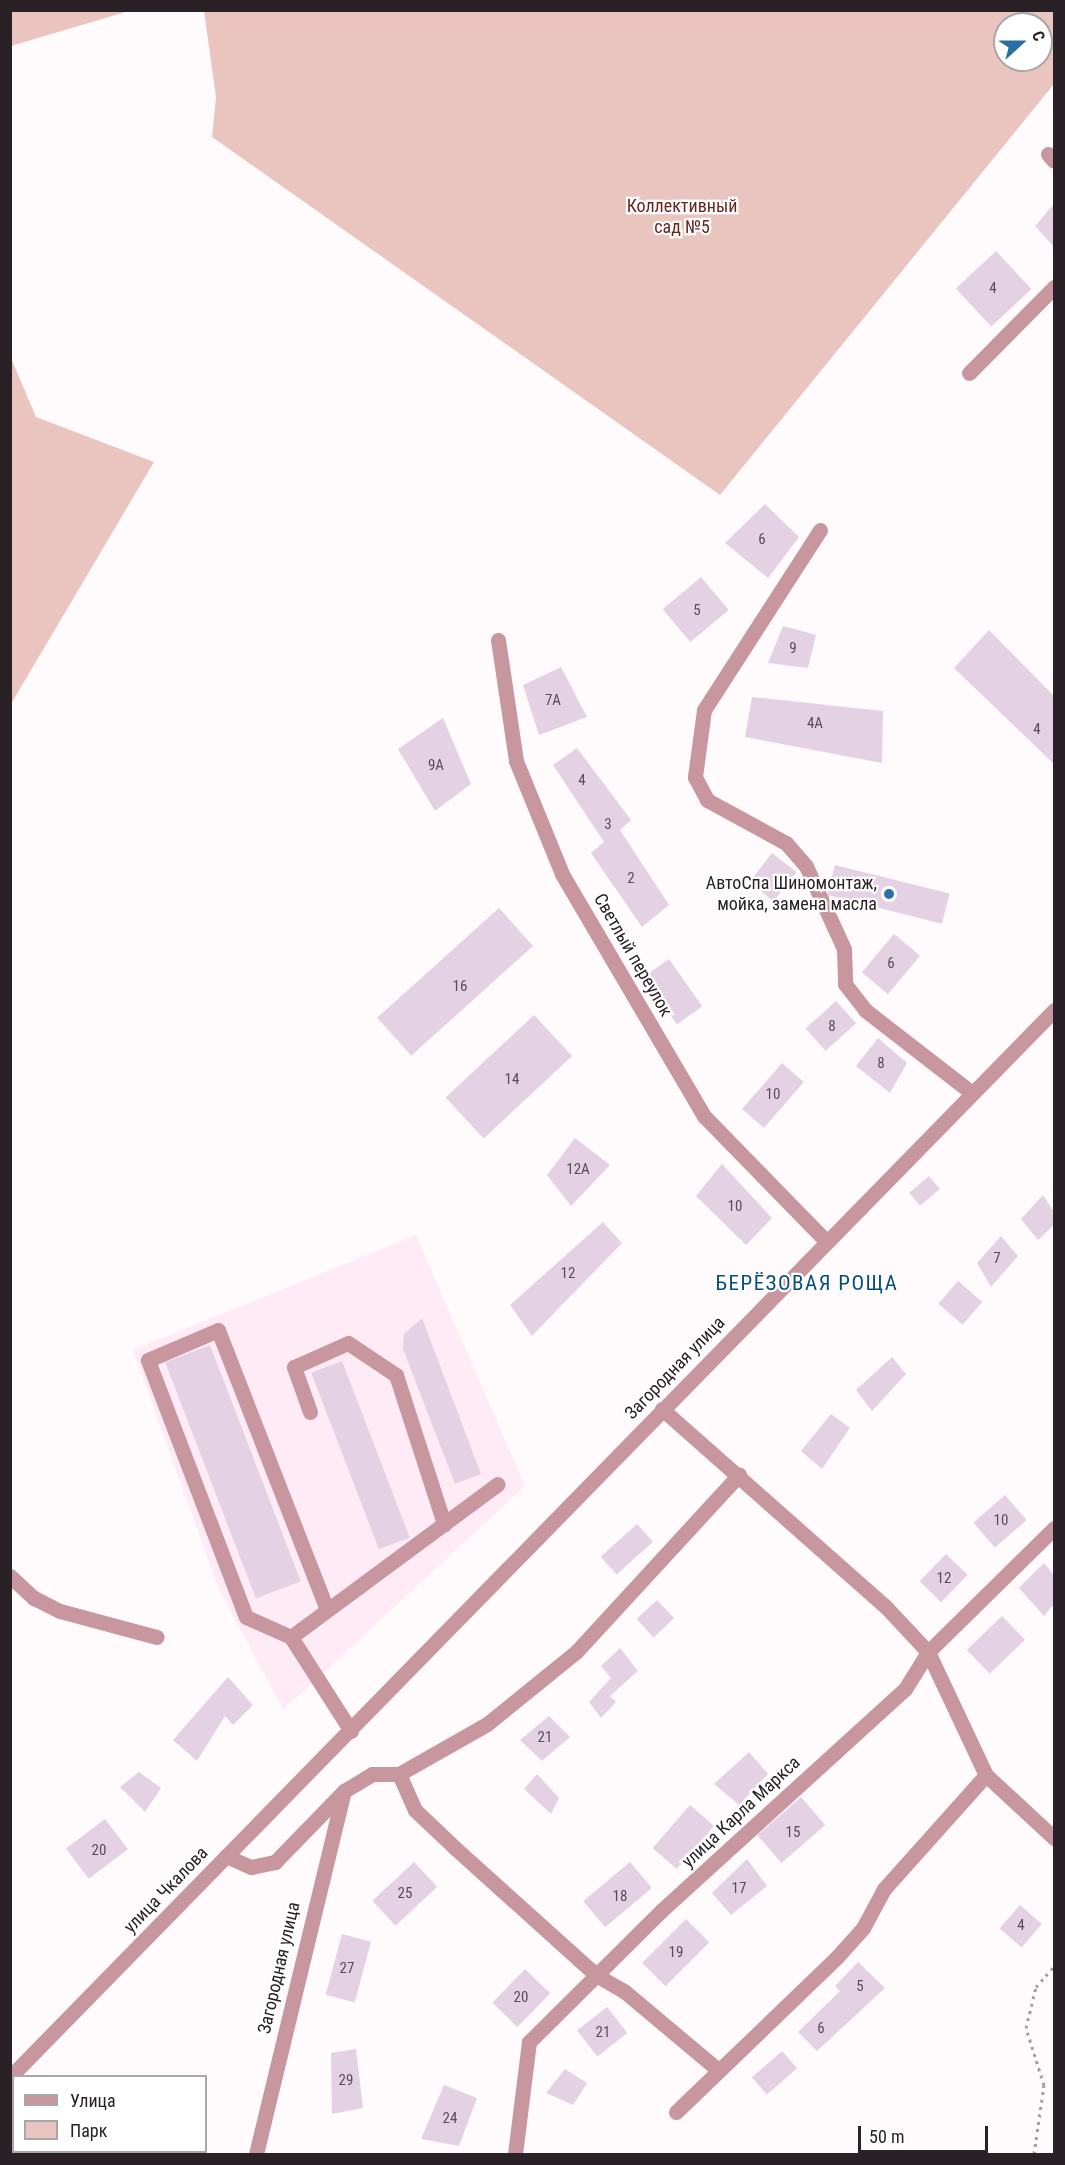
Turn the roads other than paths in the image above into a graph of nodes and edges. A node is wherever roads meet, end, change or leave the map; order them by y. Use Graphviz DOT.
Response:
graph roads {
  1 [pos="1054,287"];
  2 [pos="969,373"];
  3 [pos="820,530"];
  4 [pos="498,640"];
  5 [pos="1054,1010"];
  6 [pos="972,1093"];
  7 [pos="827,1242"];
  8 [pos="662,1409"];
  9 [pos="310,1412"];
  10 [pos="739,1475"];
  11 [pos="498,1484"];
  12 [pos="444,1524"];
  13 [pos="1054,1528"];
  14 [pos="10,1576"];
  15 [pos="327,1610"];
  16 [pos="157,1637"];
  17 [pos="291,1637"];
  18 [pos="928,1652"];
  19 [pos="351,1731"];
  20 [pos="399,1774"];
  21 [pos="986,1775"];
  22 [pos="344,1791"];
  23 [pos="1054,1838"];
  24 [pos="226,1856"];
  25 [pos="596,1976"];
  26 [pos="717,2069"];
  27 [pos="10,2077"];
  28 [pos="676,2112"];
  29 [pos="256,2154"];
  30 [pos="515,2154"];
  1 -- 2 [label="street"];
  3 -- 6 [label="street"];
  4 -- 7 [label="street, Светлый переулок"];
  5 -- 6 [label="street, Загородная улица"];
  6 -- 7 [label="street, Загородная улица"];
  7 -- 8 [label="street, Загородная улица"];
  8 -- 10 [label="street"];
  8 -- 19 [label="street, Загородная улица"];
  9 -- 12 [label="street"];
  10 -- 18 [label="street"];
  10 -- 20 [label="street"];
  11 -- 12 [label="street"];
  12 -- 15 [label="street"];
  13 -- 18 [label="street, улица Карла Маркса"];
  14 -- 16 [label="street"];
  15 -- 17 [label="street"];
  15 -- 17 [label="street"];
  17 -- 19 [label="street"];
  18 -- 21 [label="street"];
  18 -- 25 [label="street, улица Карла Маркса"];
  19 -- 24 [label="street, улица Чкалова"];
  20 -- 22 [label="street"];
  20 -- 25 [label="street"];
  21 -- 23 [label="street"];
  21 -- 26 [label="street"];
  22 -- 24 [label="street"];
  22 -- 29 [label="street, Загородная улица"];
  24 -- 27 [label="street, улица Чкалова"];
  25 -- 26 [label="street"];
  25 -- 30 [label="street, улица Карла Маркса"];
  26 -- 28 [label="street"];
}
